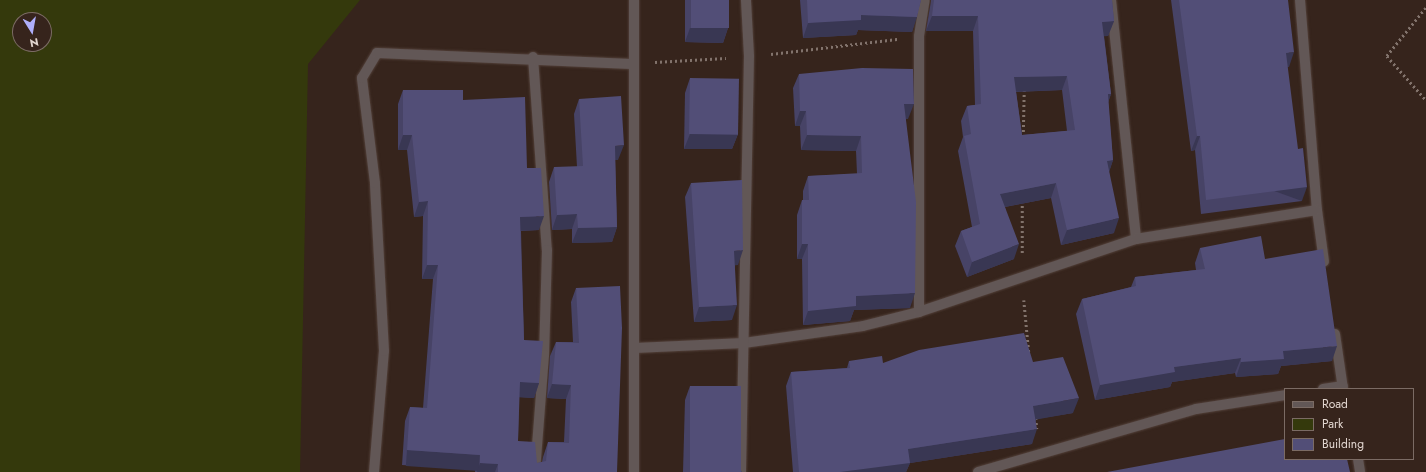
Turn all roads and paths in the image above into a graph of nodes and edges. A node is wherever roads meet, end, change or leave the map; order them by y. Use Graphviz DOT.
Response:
graph roads {
  1 [pos="634,0"];
  2 [pos="746,0"];
  3 [pos="925,0"];
  4 [pos="1111,0"];
  5 [pos="1300,0"];
  6 [pos="1426,8"];
  7 [pos="920,36"];
  8 [pos="749,56"];
  9 [pos="533,57"];
  10 [pos="632,64"];
  11 [pos="1024,78"];
  12 [pos="1426,100"];
  13 [pos="1023,141"];
  14 [pos="1022,196"];
  15 [pos="1317,210"];
  16 [pos="1136,238"];
  17 [pos="1326,271"];
  18 [pos="1021,275"];
  19 [pos="919,312"];
  20 [pos="1334,325"];
  21 [pos="744,343"];
  22 [pos="635,348"];
  23 [pos="1030,359"];
  24 [pos="1343,387"];
  25 [pos="1333,388"];
  26 [pos="1284,395"];
  27 [pos="1036,413"];
  28 [pos="1039,452"];
  29 [pos="1358,460"];
  30 [pos="374,472"];
  31 [pos="535,472"];
  32 [pos="634,472"];
  33 [pos="741,472"];
  34 [pos="978,472"];
  35 [pos="1360,472"];
  1 -- 10 [label="street"];
  2 -- 8 [label="street"];
  3 -- 7 [label="street"];
  4 -- 16 [label="street"];
  5 -- 15 [label="street"];
  6 -- 12 [label="path"];
  7 -- 8 [label="path"];
  7 -- 19 [label="street"];
  8 -- 10 [label="path"];
  8 -- 21 [label="street"];
  9 -- 10 [label="street"];
  9 -- 30 [label="street"];
  9 -- 31 [label="street"];
  10 -- 22 [label="street"];
  11 -- 13 [label="path"];
  14 -- 18 [label="path"];
  15 -- 16 [label="street"];
  15 -- 17 [label="street"];
  16 -- 18 [label="street"];
  18 -- 19 [label="street"];
  18 -- 23 [label="path"];
  19 -- 21 [label="street"];
  20 -- 24 [label="street"];
  21 -- 22 [label="street"];
  21 -- 33 [label="street"];
  22 -- 32 [label="street"];
  24 -- 25 [label="street"];
  26 -- 28 [label="street"];
  27 -- 28 [label="path"];
  28 -- 34 [label="street"];
  29 -- 35 [label="street"];
}
